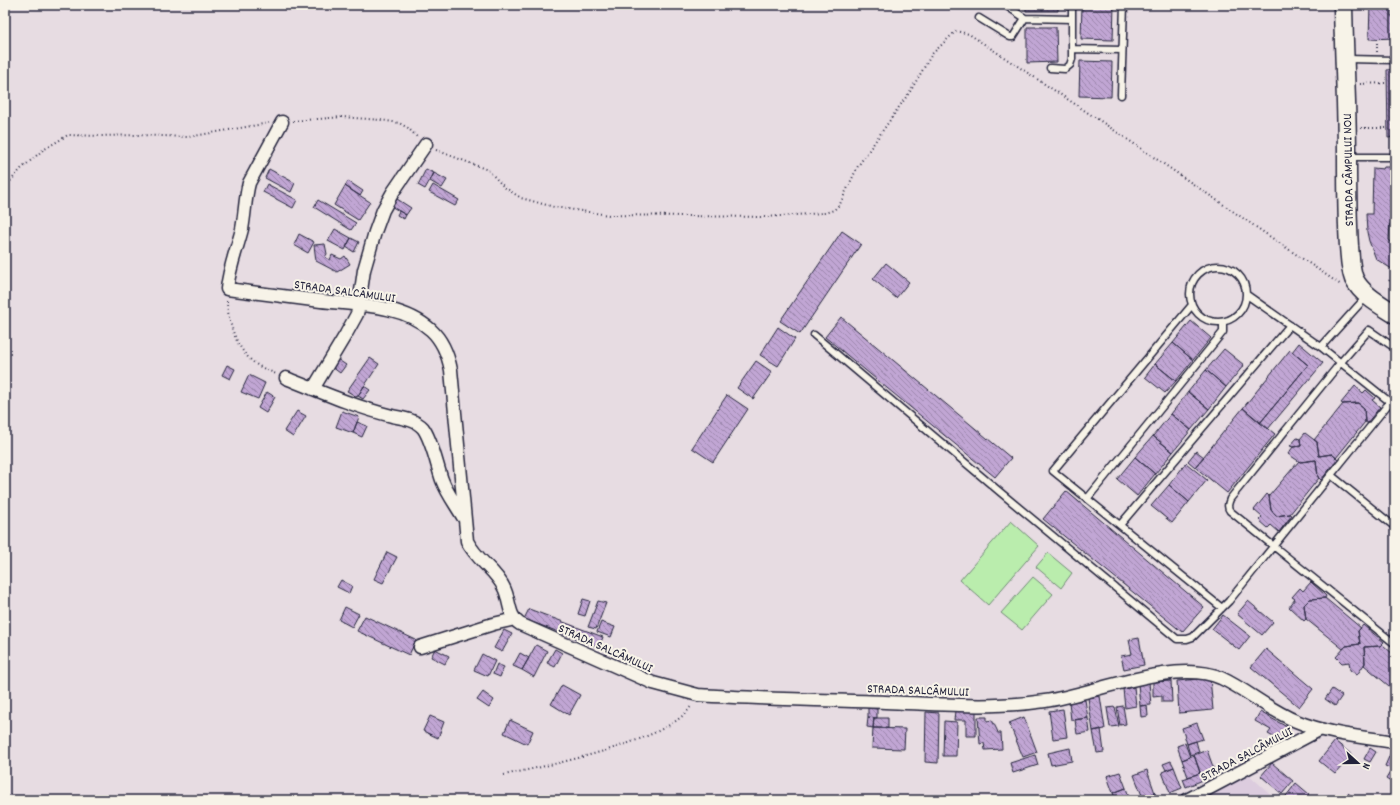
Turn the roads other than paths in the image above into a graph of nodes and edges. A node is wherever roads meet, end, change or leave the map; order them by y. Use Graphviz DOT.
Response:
graph roads {
  1 [pos="1005,5"];
  2 [pos="1072,5"];
  3 [pos="1124,5"];
  4 [pos="1343,5"];
  5 [pos="979,18"];
  6 [pos="1025,18"];
  7 [pos="1072,19"];
  8 [pos="1072,49"];
  9 [pos="1122,50"];
  10 [pos="1344,59"];
  11 [pos="1395,60"];
  12 [pos="1050,68"];
  13 [pos="1121,95"];
  14 [pos="282,122"];
  15 [pos="426,144"];
  16 [pos="1347,157"];
  17 [pos="1395,157"];
  18 [pos="1364,291"];
  19 [pos="1247,295"];
  20 [pos="1192,304"];
  21 [pos="359,305"];
  22 [pos="1395,314"];
  23 [pos="1223,322"];
  24 [pos="1290,325"];
  25 [pos="814,335"];
  26 [pos="1321,347"];
  27 [pos="1395,348"];
  28 [pos="1341,362"];
  29 [pos="286,378"];
  30 [pos="313,389"];
  31 [pos="1393,404"];
  32 [pos="1331,475"];
  33 [pos="1087,499"];
  34 [pos="465,520"];
  35 [pos="1120,525"];
  36 [pos="1395,527"];
  37 [pos="1274,546"];
  38 [pos="1222,608"];
  39 [pos="515,619"];
  40 [pos="1395,644"];
  41 [pos="420,647"];
  42 [pos="1319,730"];
  43 [pos="1395,742"];
  44 [pos="1187,800"];
  1 -- 6 [label="lane"];
  2 -- 7 [label="lane"];
  3 -- 9 [label="lane"];
  4 -- 10 [label="street, STRADA CÂMPULUI NOU"];
  5 -- 6 [label="lane"];
  6 -- 7 [label="lane"];
  7 -- 8 [label="lane"];
  8 -- 9 [label="lane"];
  8 -- 12 [label="lane"];
  9 -- 13 [label="lane"];
  10 -- 11 [label="lane"];
  10 -- 16 [label="street, STRADA CÂMPULUI NOU"];
  14 -- 21 [label="street, STRADA SALCÂMULUI"];
  15 -- 21 [label="street"];
  16 -- 17 [label="lane"];
  16 -- 18 [label="street, STRADA CÂMPULUI NOU"];
  18 -- 22 [label="street"];
  18 -- 26 [label="lane"];
  19 -- 20 [label="lane"];
  19 -- 23 [label="lane"];
  19 -- 24 [label="lane"];
  20 -- 23 [label="lane"];
  20 -- 33 [label="lane"];
  21 -- 30 [label="street"];
  21 -- 34 [label="street, STRADA SALCÂMULUI"];
  23 -- 33 [label="lane"];
  24 -- 26 [label="lane"];
  24 -- 35 [label="lane"];
  25 -- 38 [label="lane"];
  26 -- 28 [label="lane"];
  27 -- 28 [label="lane"];
  28 -- 31 [label="lane"];
  28 -- 37 [label="lane"];
  29 -- 30 [label="street"];
  30 -- 34 [label="street"];
  31 -- 32 [label="lane"];
  32 -- 36 [label="lane"];
  32 -- 37 [label="lane"];
  33 -- 35 [label="lane"];
  34 -- 39 [label="street, STRADA SALCÂMULUI"];
  35 -- 38 [label="lane"];
  37 -- 38 [label="lane"];
  37 -- 40 [label="lane"];
  39 -- 41 [label="street"];
  39 -- 42 [label="street, STRADA SALCÂMULUI"];
  42 -- 43 [label="street, STRADA SALCÂMULUI"];
  42 -- 44 [label="street, STRADA SALCÂMULUI"];
}
